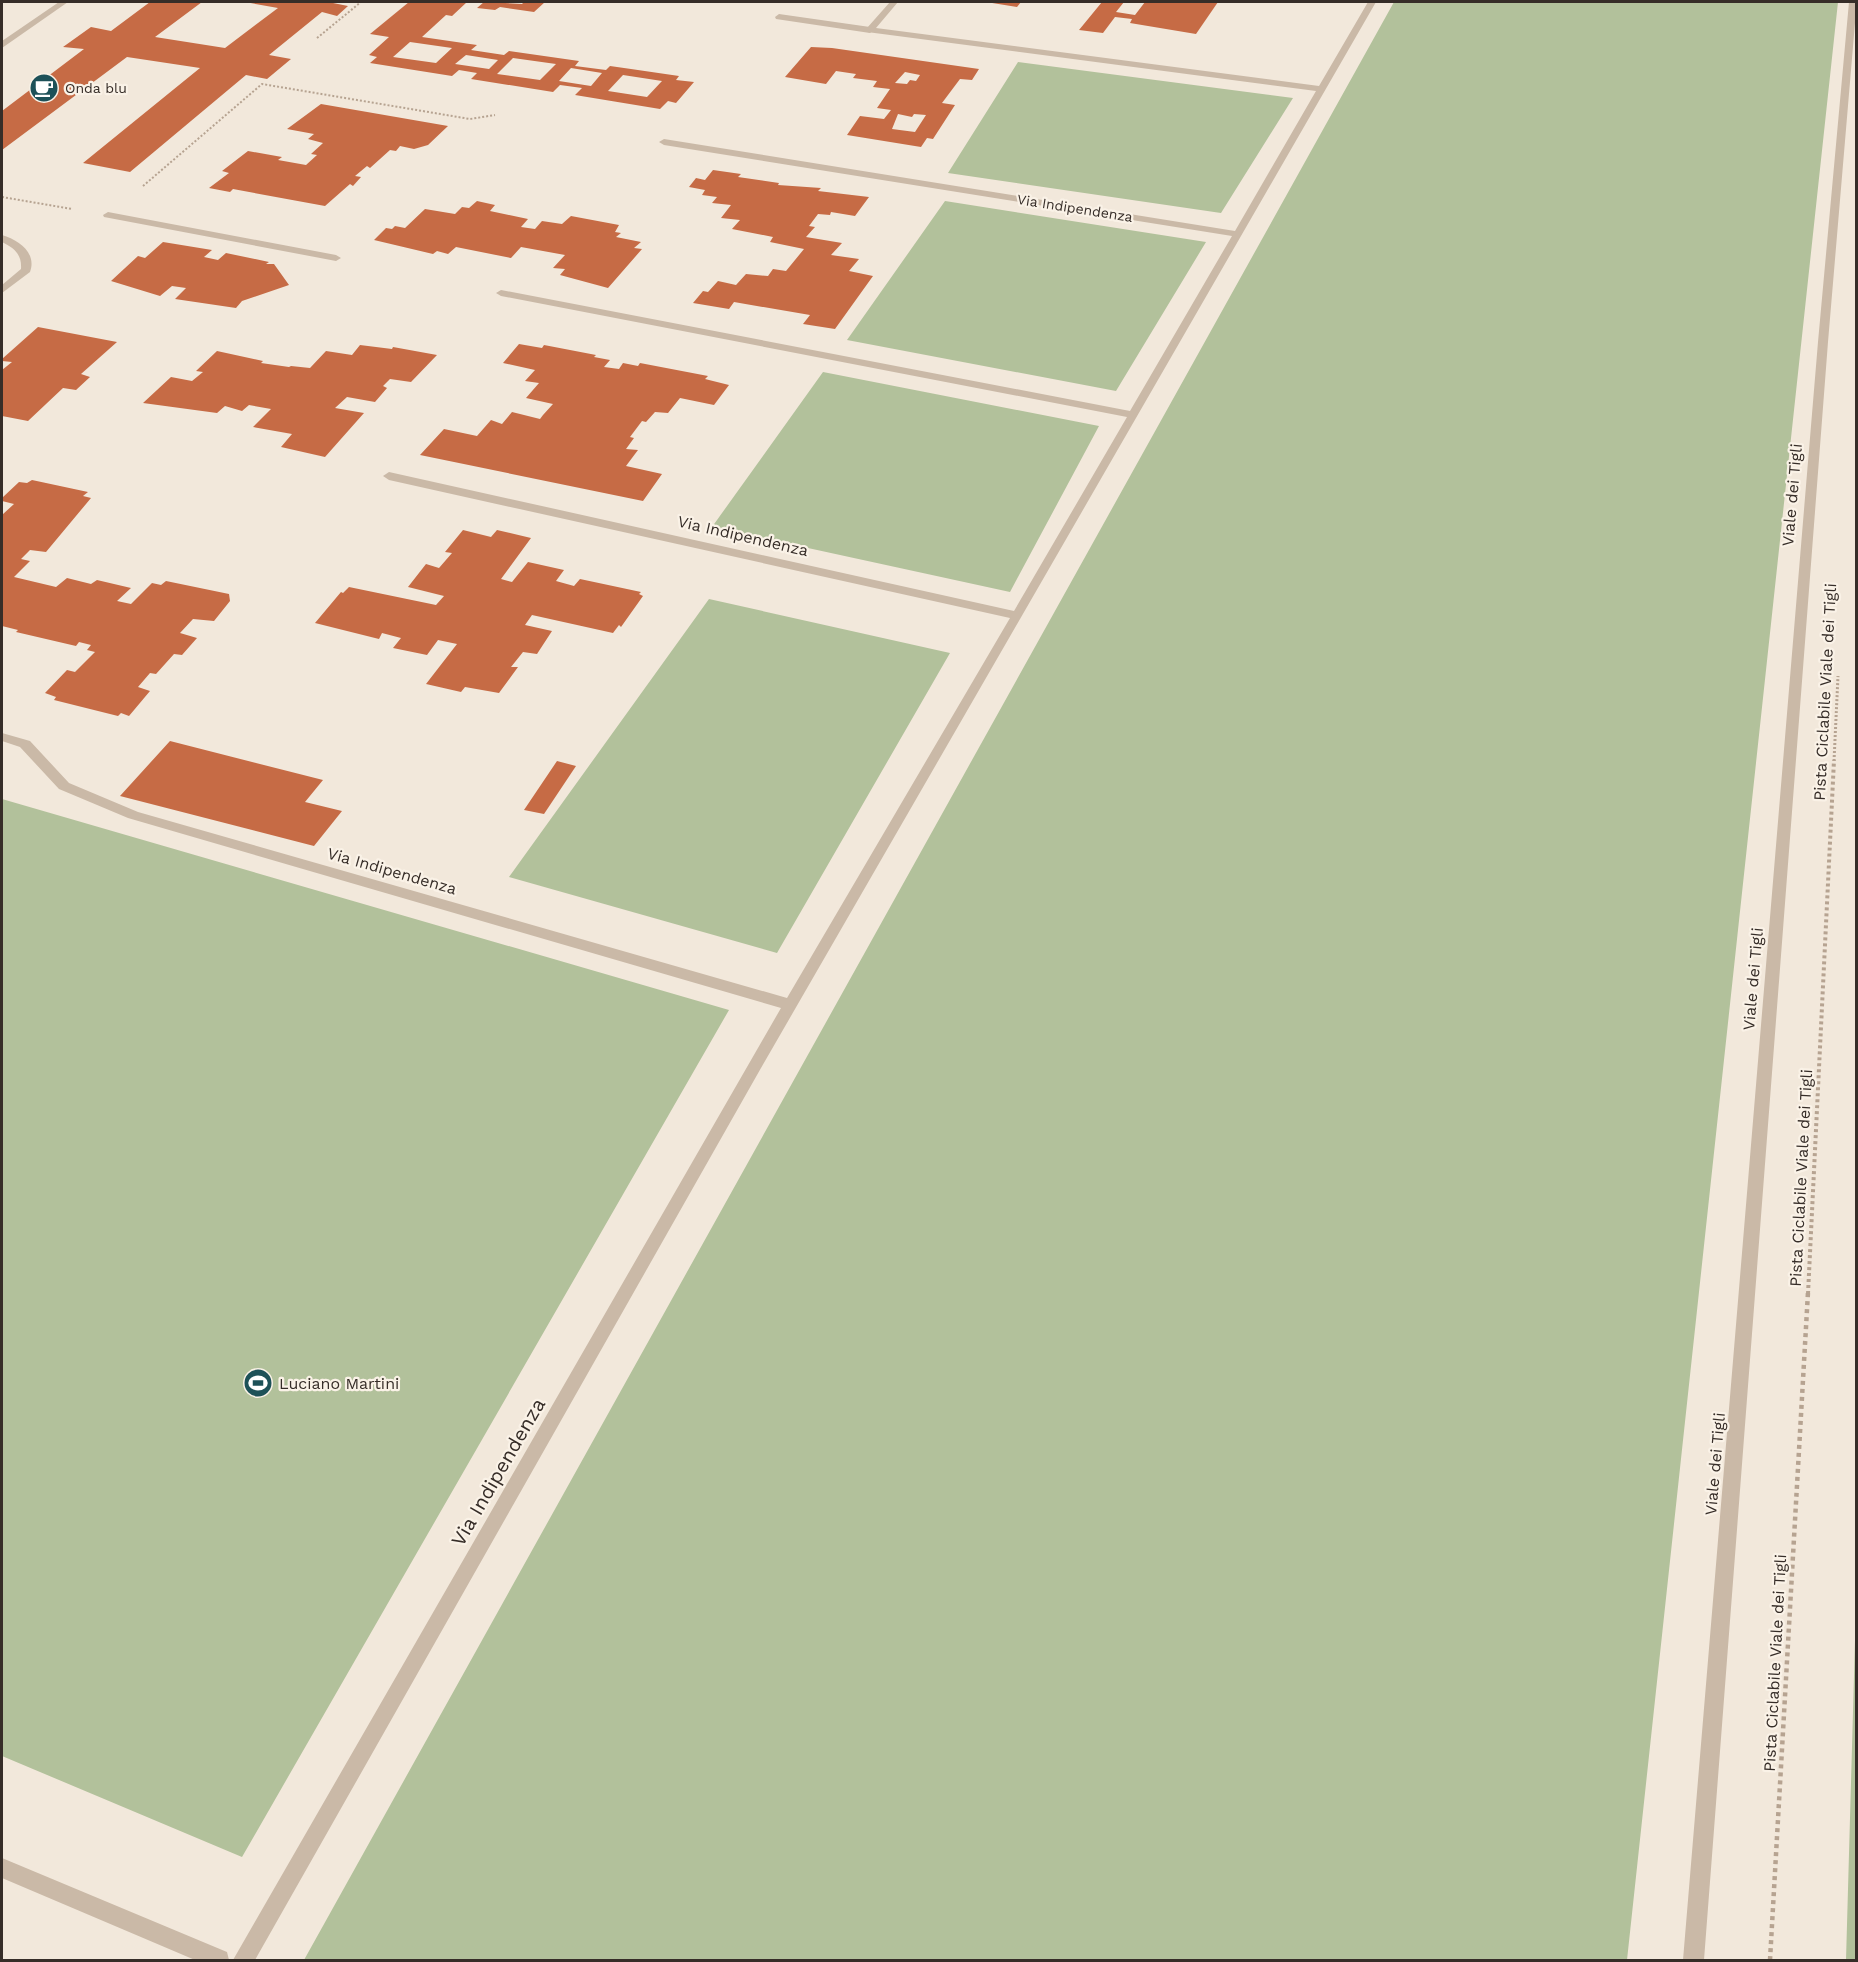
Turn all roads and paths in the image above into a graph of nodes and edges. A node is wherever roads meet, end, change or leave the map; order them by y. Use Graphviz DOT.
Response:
graph roads {
  1 [pos="64,2"];
  2 [pos="361,2"];
  3 [pos="894,2"];
  4 [pos="1372,2"];
  5 [pos="1853,2"];
  6 [pos="778,17"];
  7 [pos="870,30"];
  8 [pos="317,38"];
  9 [pos="2,45"];
  10 [pos="1320,89"];
  11 [pos="495,115"];
  12 [pos="664,142"];
  13 [pos="2,197"];
  14 [pos="108,215"];
  15 [pos="1237,234"];
  16 [pos="2,238"];
  17 [pos="336,258"];
  18 [pos="2,290"];
  19 [pos="501,293"];
  20 [pos="1133,415"];
  21 [pos="389,476"];
  22 [pos="1018,616"];
  23 [pos="1838,670"];
  24 [pos="2,737"];
  25 [pos="792,1005"];
  26 [pos="2,1868"];
  27 [pos="219,1960"];
  28 [pos="243,1960"];
  29 [pos="1693,1960"];
  30 [pos="1770,1960"];
  1 -- 9 [label="street"];
  2 -- 8 [label="path"];
  3 -- 7 [label="street"];
  4 -- 10 [label="street, Via Indipendenza"];
  5 -- 29 [label="street, Viale dei Tigli"];
  6 -- 7 [label="street"];
  7 -- 10 [label="street"];
  10 -- 15 [label="street, Via Indipendenza"];
  11 -- 14 [label="path"];
  12 -- 15 [label="street, Via Indipendenza"];
  13 -- 14 [label="path"];
  14 -- 17 [label="street"];
  15 -- 20 [label="street, Via Indipendenza"];
  16 -- 18 [label="street"];
  19 -- 20 [label="street"];
  20 -- 22 [label="street, Via Indipendenza"];
  21 -- 22 [label="street, Via Indipendenza"];
  22 -- 25 [label="street, Via Indipendenza"];
  23 -- 30 [label="path, Pista Ciclabile Viale dei Tigli"];
  24 -- 25 [label="street, Via Indipendenza"];
  25 -- 28 [label="street, Via Indipendenza"];
  26 -- 27 [label="street"];
}
